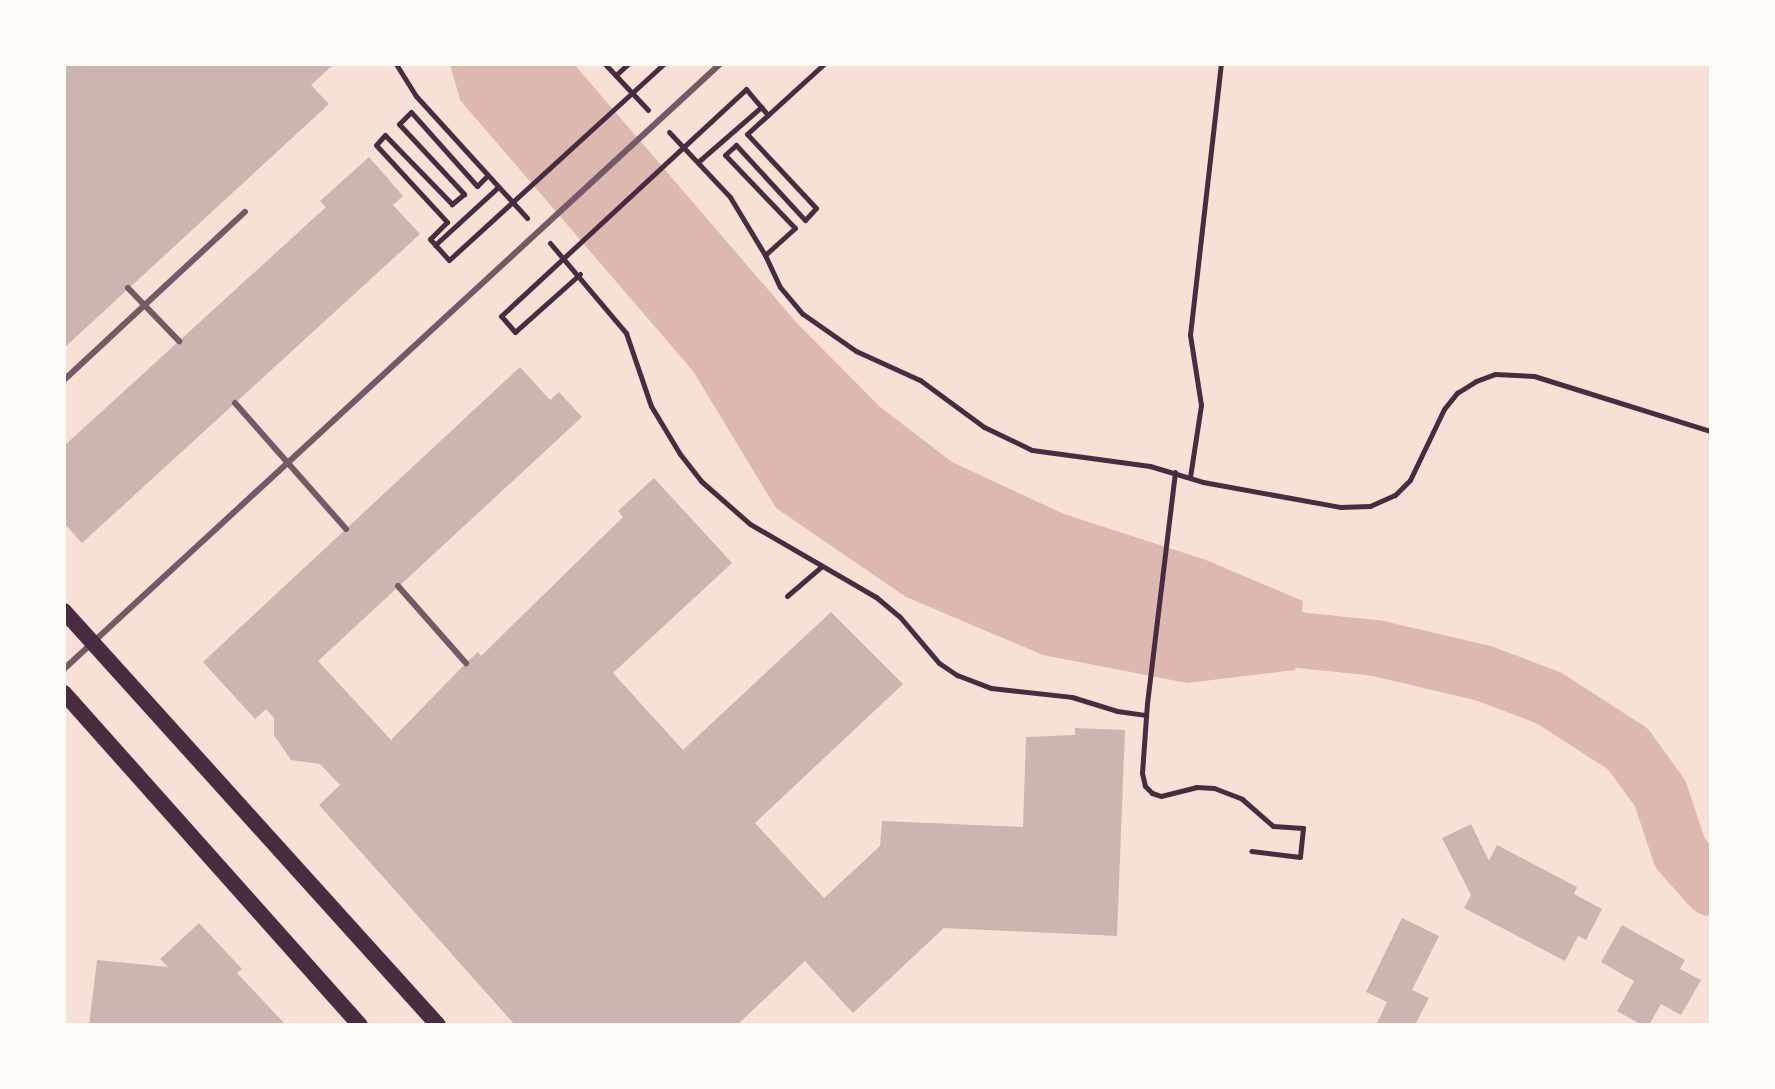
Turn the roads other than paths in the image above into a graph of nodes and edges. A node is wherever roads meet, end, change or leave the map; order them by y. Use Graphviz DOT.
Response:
graph roads {
  1 [pos="720,64"];
  2 [pos="245,212"];
  3 [pos="128,288"];
  4 [pos="147,305"];
  5 [pos="179,341"];
  6 [pos="64,380"];
  7 [pos="235,403"];
  8 [pos="287,462"];
  9 [pos="346,529"];
  10 [pos="398,586"];
  11 [pos="64,611"];
  12 [pos="91,642"];
  13 [pos="466,663"];
  14 [pos="64,669"];
  15 [pos="64,693"];
  16 [pos="360,1025"];
  17 [pos="438,1025"];
  1 -- 8 [label="lane"];
  2 -- 4 [label="lane"];
  3 -- 4 [label="lane"];
  4 -- 5 [label="lane"];
  4 -- 6 [label="lane"];
  7 -- 8 [label="lane"];
  8 -- 9 [label="lane"];
  8 -- 12 [label="lane"];
  10 -- 13 [label="lane"];
  11 -- 12 [label="main road"];
  12 -- 14 [label="lane"];
  12 -- 17 [label="main road"];
  15 -- 16 [label="main road"];
}
